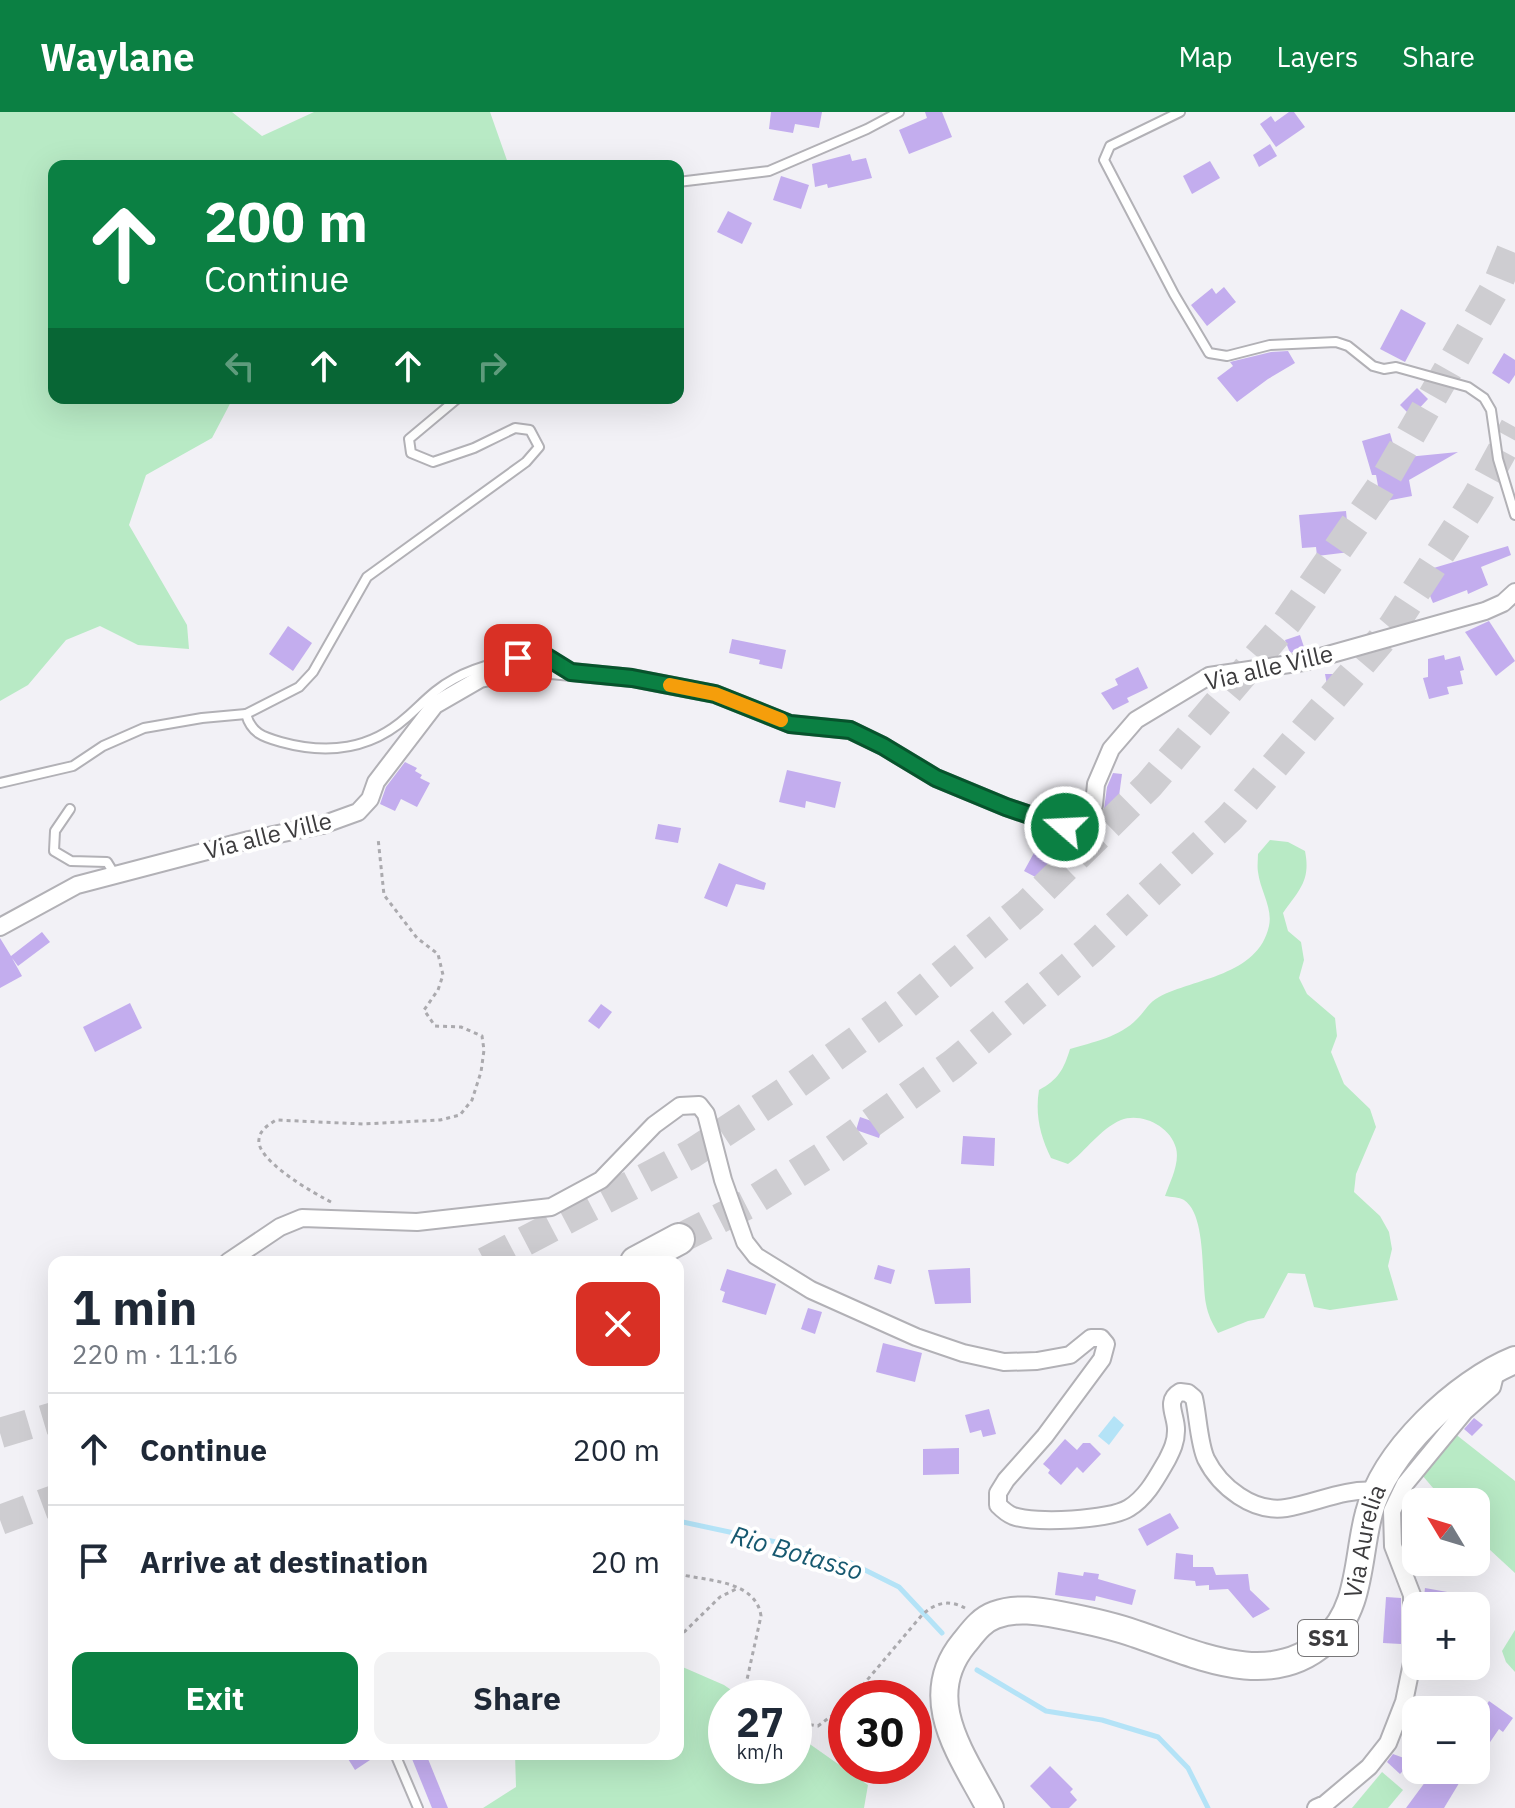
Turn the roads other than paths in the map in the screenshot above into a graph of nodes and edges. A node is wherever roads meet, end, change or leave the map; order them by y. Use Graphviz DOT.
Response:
graph roads {
  1 [pos="899,112"];
  2 [pos="1180,112"];
  3 [pos="684,181"];
  4 [pos="451,404"];
  5 [pos="1515,515"];
  6 [pos="1515,592"];
  7 [pos="571,672"];
  8 [pos="246,714"];
  9 [pos="0,783"];
  10 [pos="70,809"];
  11 [pos="115,875"];
  12 [pos="0,927"];
  13 [pos="679,1239"];
  14 [pos="237,1256"];
  15 [pos="647,1256"];
  16 [pos="1503,1366"];
  17 [pos="1376,1491"];
  18 [pos="398,1760"];
  19 [pos="418,1808"];
  20 [pos="990,1808"];
  21 [pos="1316,1808"];
  1 -- 3 [label="lane"];
  2 -- 5 [label="lane"];
  4 -- 8 [label="lane"];
  6 -- 7 [label="street, Via alle Ville"];
  7 -- 8 [label="lane"];
  7 -- 11 [label="street, Via alle Ville"];
  8 -- 9 [label="lane"];
  10 -- 11 [label="lane"];
  11 -- 12 [label="street, Via alle Ville"];
  13 -- 15 [label="highway"];
  14 -- 17 [label="street"];
  16 -- 17 [label="main road, Via Aurelia / SS1"];
  16 -- 21 [label="street"];
  17 -- 20 [label="main road, Via Aurelia / SS1"];
  18 -- 19 [label="lane"];
}
